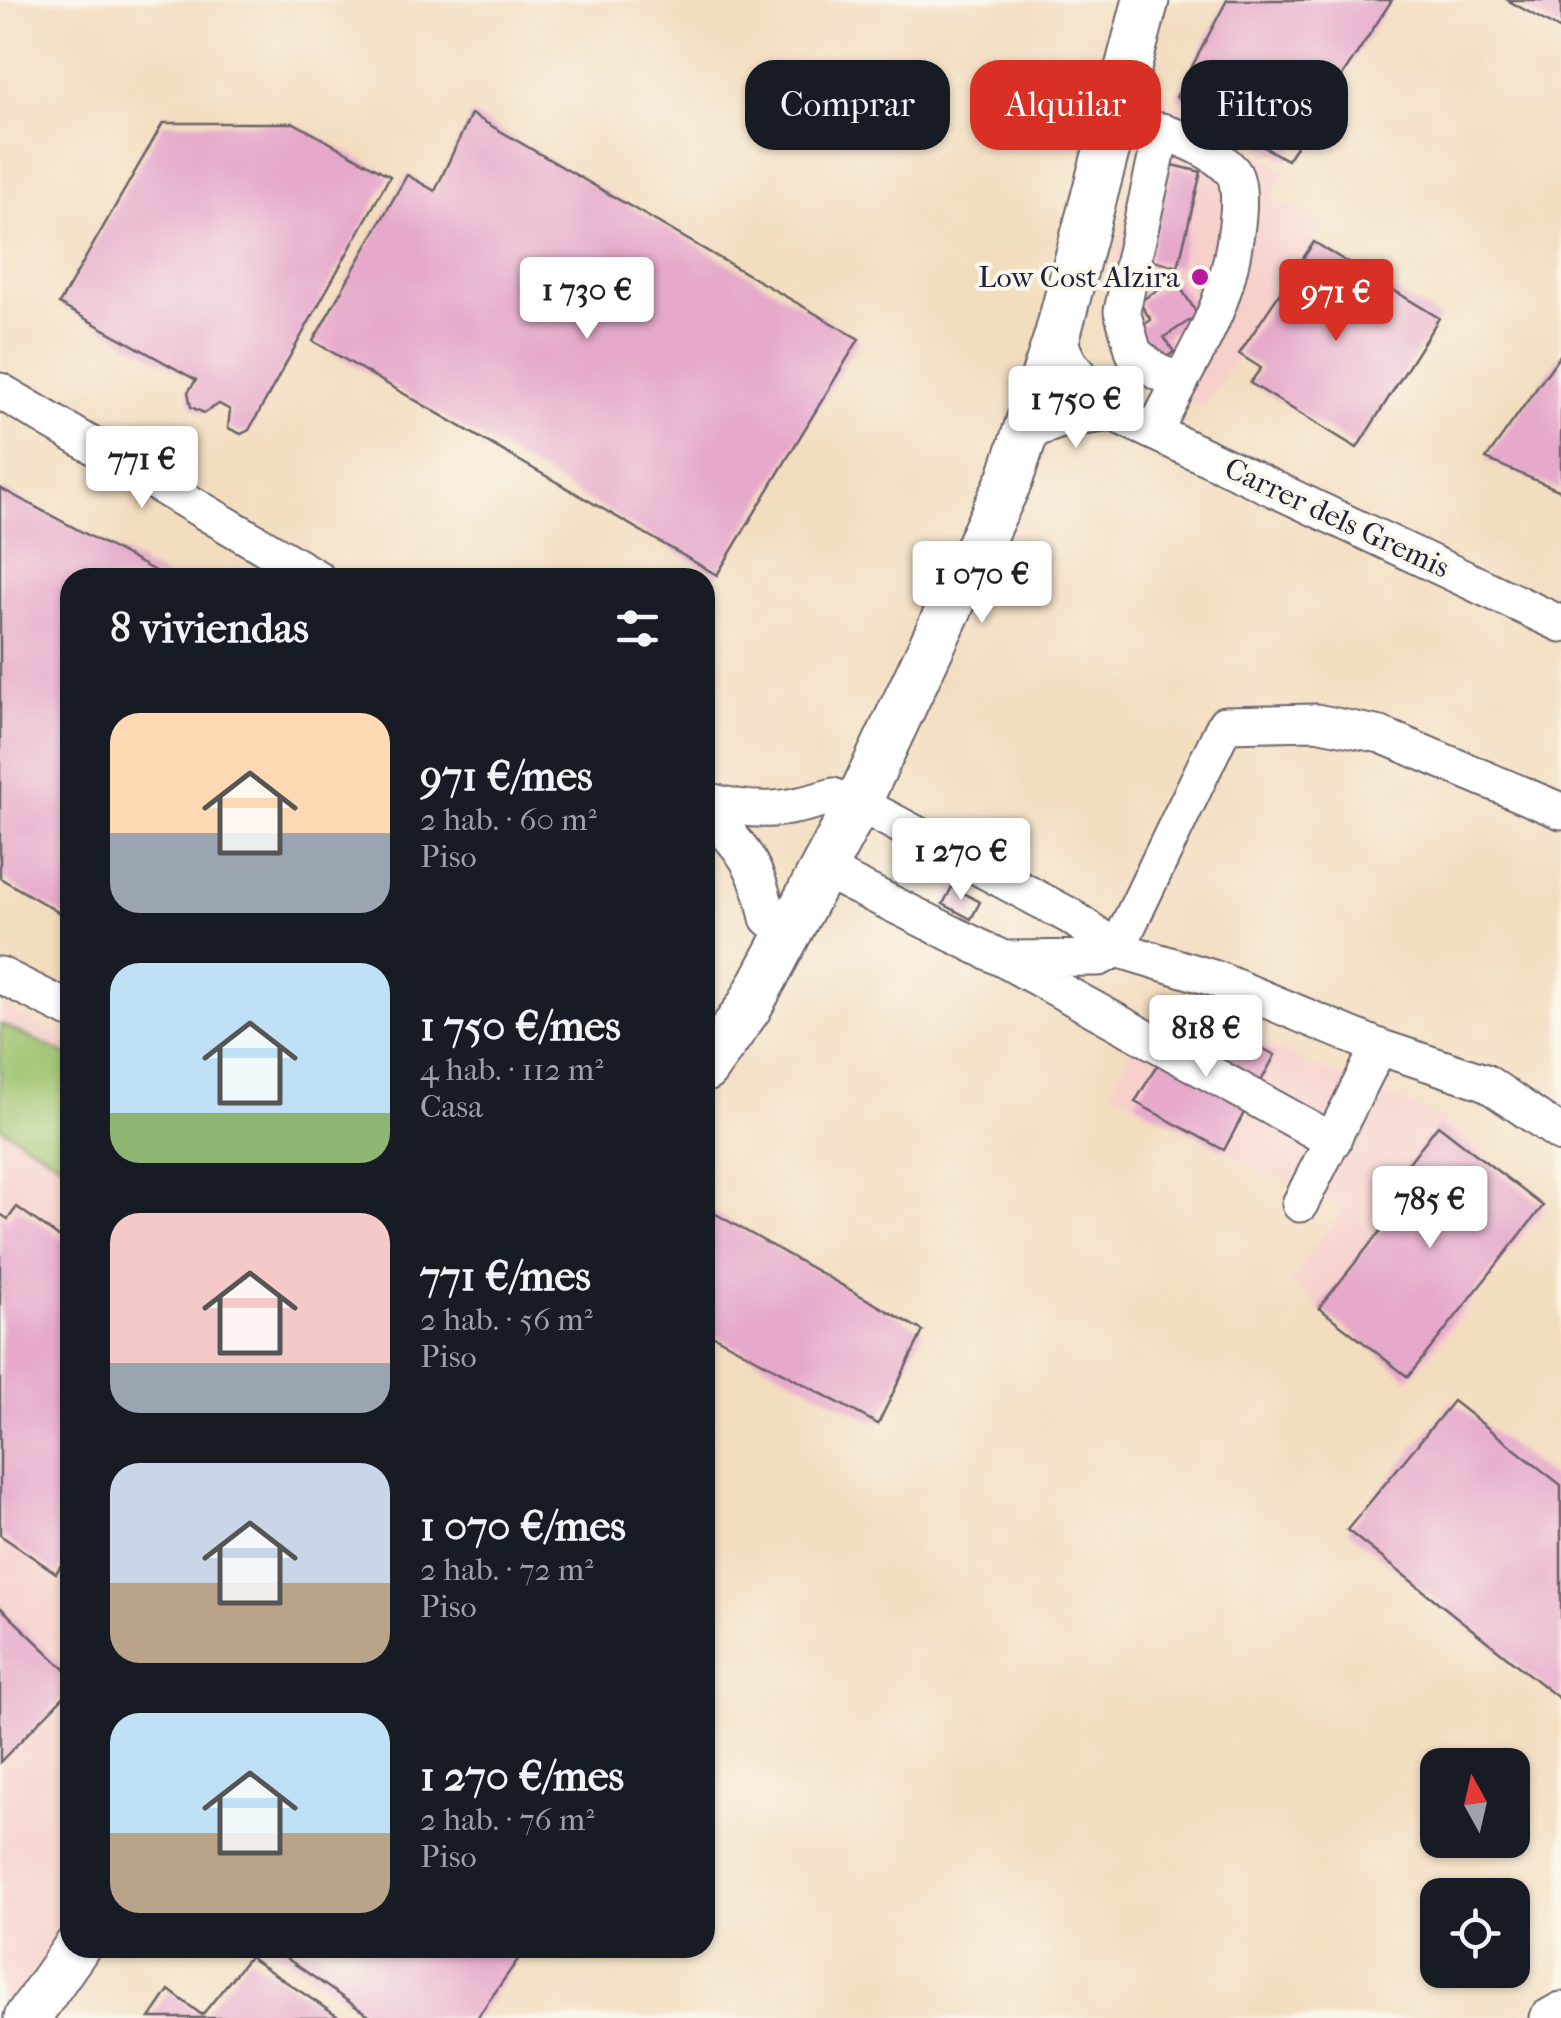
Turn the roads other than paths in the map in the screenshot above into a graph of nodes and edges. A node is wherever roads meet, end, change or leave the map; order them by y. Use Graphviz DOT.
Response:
graph roads {
  1 [pos="1114,0"];
  2 [pos="1146,0"];
  3 [pos="1129,60"];
  4 [pos="1162,131"];
  5 [pos="1104,150"];
  6 [pos="1057,337"];
  7 [pos="1179,380"];
  8 [pos="0,390"];
  9 [pos="1112,413"];
  10 [pos="1155,431"];
  11 [pos="1027,432"];
  12 [pos="299,568"];
  13 [pos="1561,624"];
  14 [pos="846,800"];
  15 [pos="715,803"];
  16 [pos="1561,811"];
  17 [pos="715,820"];
  18 [pos="822,870"];
  19 [pos="768,918"];
  20 [pos="1117,949"];
  21 [pos="1003,958"];
  22 [pos="0,975"];
  23 [pos="715,1004"];
  24 [pos="60,1005"];
  25 [pos="1379,1047"];
  26 [pos="715,1055"];
  27 [pos="1561,1134"];
  28 [pos="1332,1141"];
  29 [pos="1300,1204"];
  30 [pos="69,1958"];
  31 [pos="96,1958"];
  32 [pos="1561,2010"];
  33 [pos="26,2018"];
  34 [pos="54,2018"];
  35 [pos="1547,2018"];
  1 -- 14 [label="main road"];
  2 -- 3 [label="main road"];
  4 -- 7 [label="street"];
  4 -- 7 [label="street"];
  5 -- 6 [label="main road"];
  6 -- 9 [label="street, Carrer dels Gremis"];
  6 -- 11 [label="main road"];
  7 -- 10 [label="street"];
  8 -- 12 [label="street"];
  9 -- 10 [label="street, Carrer dels Gremis"];
  9 -- 11 [label="street"];
  10 -- 13 [label="street, Carrer dels Gremis"];
  11 -- 14 [label="main road"];
  14 -- 15 [label="street"];
  14 -- 18 [label="main road"];
  14 -- 19 [label="main road"];
  14 -- 20 [label="street"];
  16 -- 20 [label="street"];
  17 -- 19 [label="street"];
  18 -- 21 [label="street"];
  18 -- 26 [label="main road"];
  19 -- 23 [label="main road"];
  20 -- 21 [label="street"];
  20 -- 25 [label="street"];
  21 -- 28 [label="street"];
  22 -- 24 [label="street"];
  25 -- 27 [label="street"];
  25 -- 28 [label="street"];
  28 -- 29 [label="street"];
  30 -- 33 [label="main road"];
  31 -- 34 [label="main road"];
  32 -- 35 [label="street"];
}
